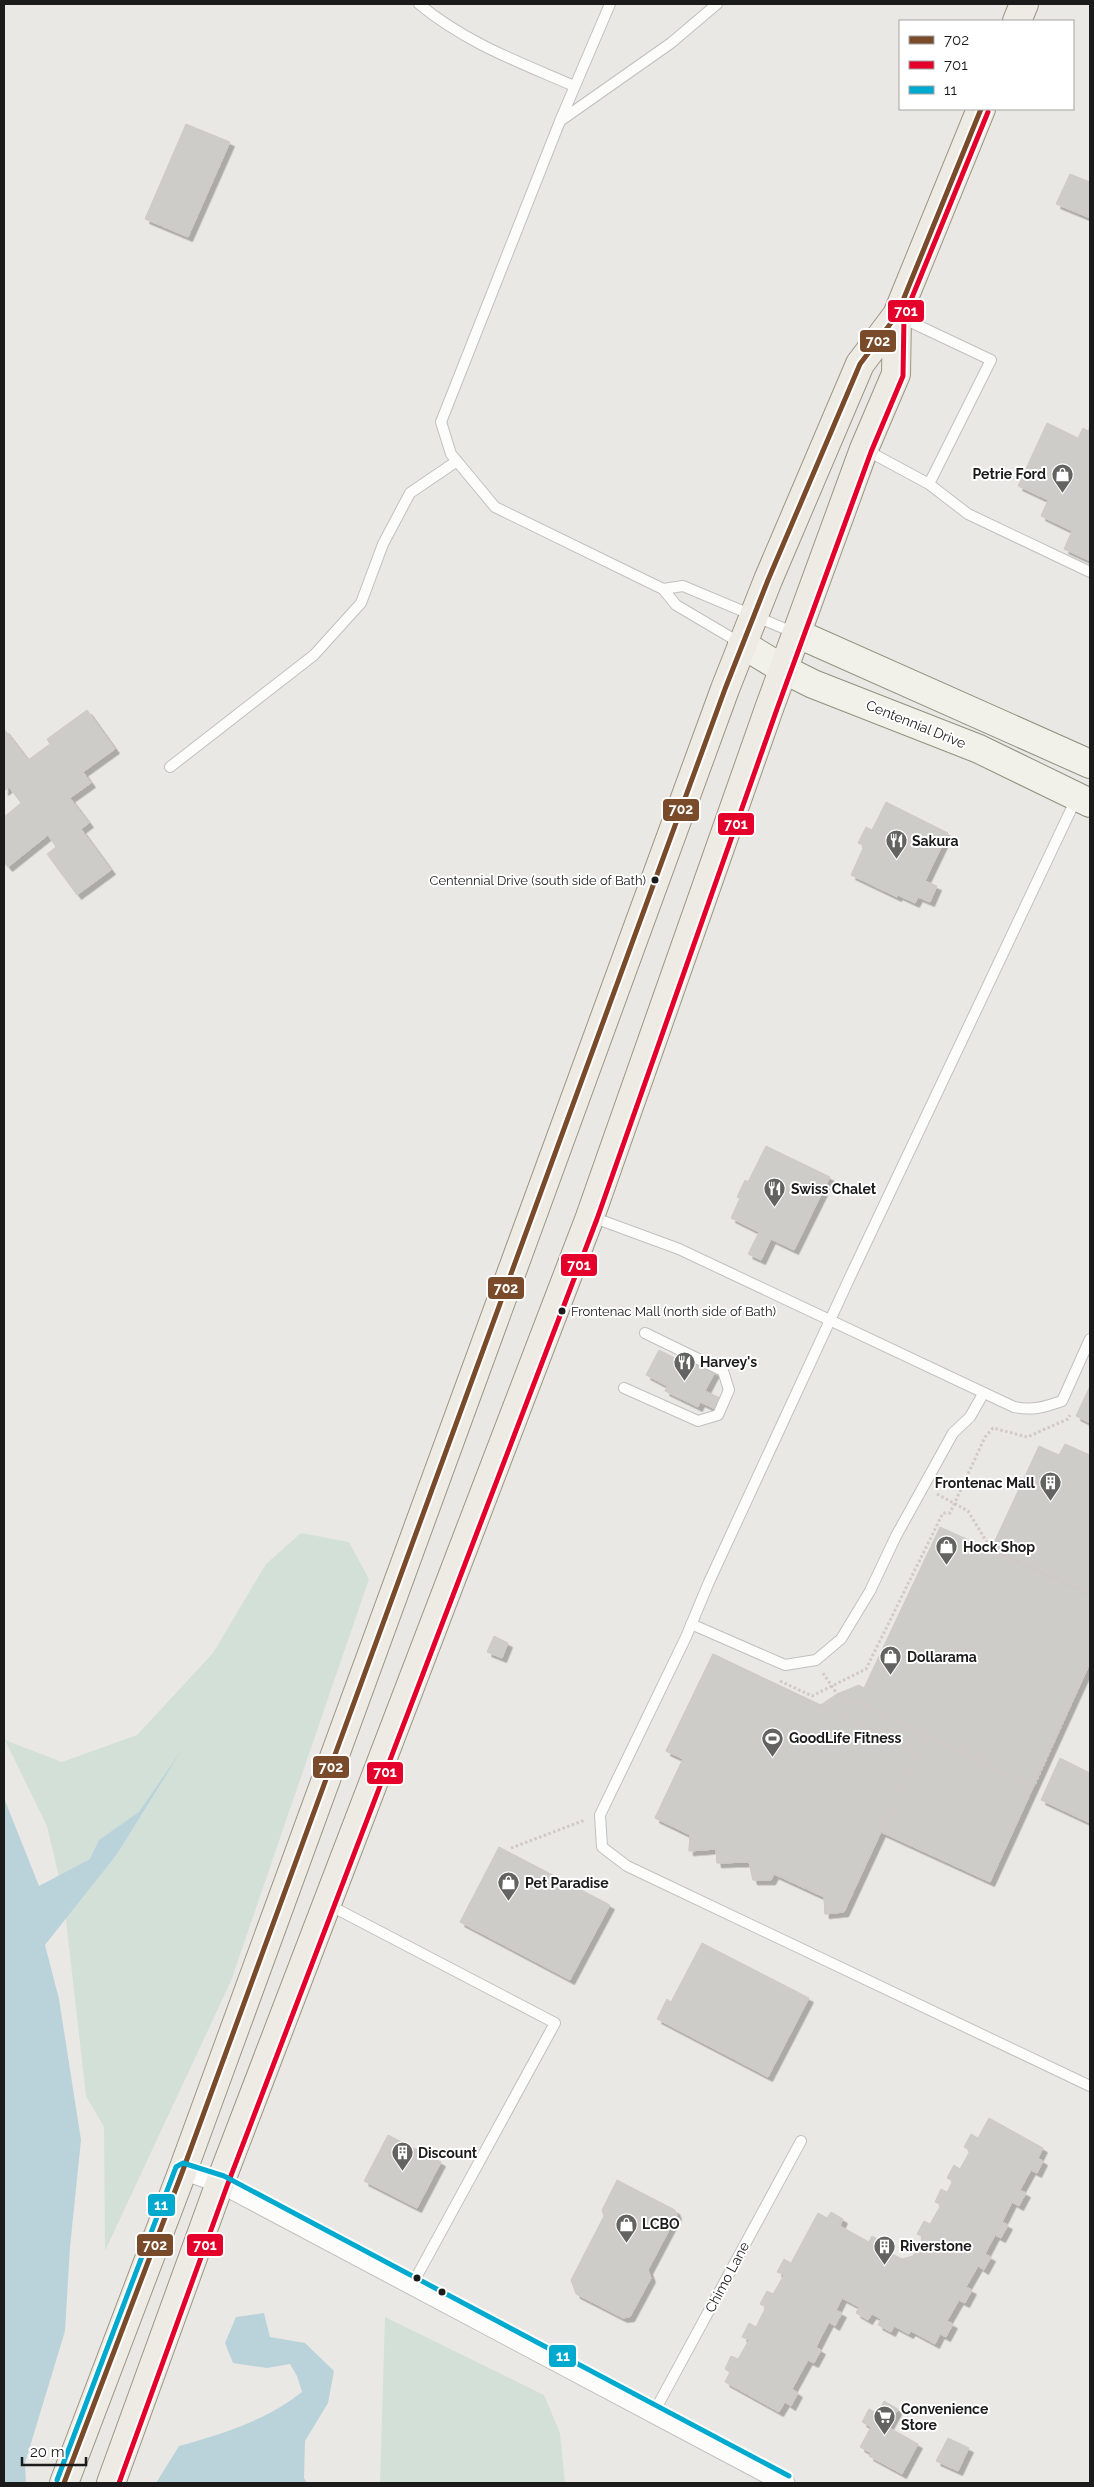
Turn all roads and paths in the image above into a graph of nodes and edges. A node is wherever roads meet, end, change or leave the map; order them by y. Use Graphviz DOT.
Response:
graph roads {
  1 [pos="419,4"];
  2 [pos="610,4"];
  3 [pos="717,4"];
  4 [pos="1024,4"];
  5 [pos="1017,20"];
  6 [pos="574,86"];
  7 [pos="981,110"];
  8 [pos="560,121"];
  9 [pos="897,315"];
  10 [pos="864,449"];
  11 [pos="456,461"];
  12 [pos="929,484"];
  13 [pos="1090,572"];
  14 [pos="663,589"];
  15 [pos="754,616"];
  16 [pos="796,633"];
  17 [pos="742,644"];
  18 [pos="783,670"];
  19 [pos="1090,764"];
  20 [pos="170,767"];
  21 [pos="1084,800"];
  22 [pos="590,1217"];
  23 [pos="829,1321"];
  24 [pos="645,1333"];
  25 [pos="1090,1339"];
  26 [pos="624,1388"];
  27 [pos="983,1394"];
  28 [pos="1072,1411"];
  29 [pos="923,1487"];
  30 [pos="954,1504"];
  31 [pos="1090,1595"];
  32 [pos="691,1624"];
  33 [pos="816,1660"];
  34 [pos="1090,1661"];
  35 [pos="778,1680"];
  36 [pos="832,1686"];
  37 [pos="600,1815"];
  38 [pos="511,1848"];
  39 [pos="326,1903"];
  40 [pos="1090,2086"];
  41 [pos="801,2141"];
  42 [pos="183,2170"];
  43 [pos="220,2183"];
  44 [pos="412,2285"];
  45 [pos="653,2414"];
  46 [pos="67,2475"];
  47 [pos="113,2478"];
  48 [pos="785,2483"];
  1 -- 6 [label="lane"];
  2 -- 6 [label="lane"];
  3 -- 8 [label="lane"];
  4 -- 5 [label="main road"];
  6 -- 8 [label="lane"];
  7 -- 9 [label="main road"];
  8 -- 11 [label="lane"];
  9 -- 10 [label="main road"];
  9 -- 12 [label="lane"];
  9 -- 15 [label="main road"];
  10 -- 12 [label="lane"];
  10 -- 16 [label="main road"];
  11 -- 14 [label="lane"];
  11 -- 20 [label="lane"];
  12 -- 13 [label="lane"];
  14 -- 15 [label="lane"];
  14 -- 17 [label="lane"];
  15 -- 16 [label="lane"];
  15 -- 17 [label="main road"];
  16 -- 18 [label="main road"];
  16 -- 19 [label="main road"];
  17 -- 18 [label="main road, Centennial Drive"];
  17 -- 42 [label="main road"];
  18 -- 21 [label="main road, Centennial Drive"];
  18 -- 22 [label="main road"];
  21 -- 23 [label="lane"];
  22 -- 23 [label="lane"];
  22 -- 39 [label="main road"];
  23 -- 27 [label="lane"];
  23 -- 32 [label="lane"];
  24 -- 26 [label="lane"];
  25 -- 27 [label="lane"];
  27 -- 29 [label="lane"];
  28 -- 30 [label="path"];
  29 -- 30 [label="path"];
  29 -- 33 [label="lane"];
  30 -- 31 [label="path"];
  30 -- 36 [label="path"];
  32 -- 33 [label="lane"];
  32 -- 37 [label="lane"];
  33 -- 36 [label="path"];
  34 -- 36 [label="path"];
  35 -- 36 [label="path"];
  37 -- 38 [label="path"];
  37 -- 40 [label="lane"];
  39 -- 43 [label="main road"];
  39 -- 44 [label="lane"];
  41 -- 45 [label="lane, Chimo Lane"];
  42 -- 43 [label="street"];
  42 -- 46 [label="main road"];
  43 -- 44 [label="street"];
  43 -- 47 [label="main road"];
  44 -- 45 [label="street"];
  45 -- 48 [label="street"];
}
